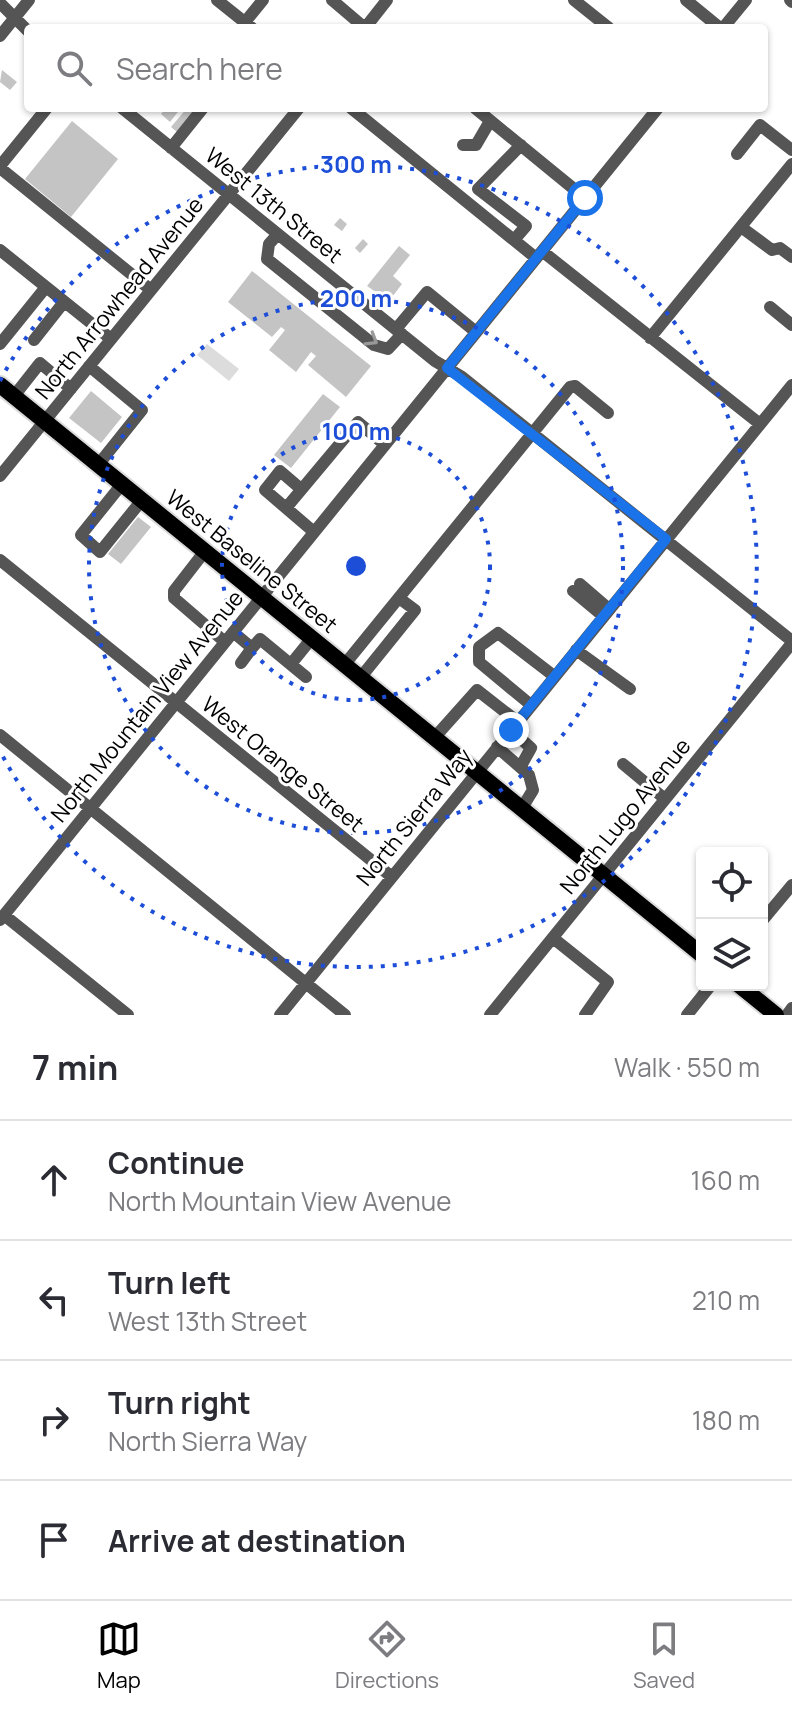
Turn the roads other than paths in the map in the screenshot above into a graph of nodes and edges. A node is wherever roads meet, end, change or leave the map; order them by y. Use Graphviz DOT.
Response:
graph roads {
  1 [pos="29,0"];
  2 [pos="217,0"];
  3 [pos="263,0"];
  4 [pos="332,0"];
  5 [pos="387,0"];
  6 [pos="574,0"];
  7 [pos="686,0"];
  8 [pos="746,0"];
  9 [pos="0,3"];
  10 [pos="14,18"];
  11 [pos="247,24"];
  12 [pos="249,24"];
  13 [pos="366,24"];
  14 [pos="370,24"];
  15 [pos="604,24"];
  16 [pos="716,24"];
  17 [pos="725,24"];
  18 [pos="24,27"];
  19 [pos="0,36"];
  20 [pos="44,112"];
  21 [pos="127,112"];
  22 [pos="200,112"];
  23 [pos="296,112"];
  24 [pos="356,112"];
  25 [pos="480,112"];
  26 [pos="655,112"];
  27 [pos="490,121"];
  28 [pos="463,145"];
  29 [pos="521,145"];
  30 [pos="171,148"];
  31 [pos="792,150"];
  32 [pos="737,154"];
  33 [pos="792,164"];
  34 [pos="0,167"];
  35 [pos="456,175"];
  36 [pos="447,186"];
  37 [pos="478,189"];
  38 [pos="229,194"];
  39 [pos="585,198"];
  40 [pos="467,202"];
  41 [pos="741,227"];
  42 [pos="278,234"];
  43 [pos="514,240"];
  44 [pos="539,254"];
  45 [pos="2,255"];
  46 [pos="792,257"];
  47 [pos="46,287"];
  48 [pos="151,290"];
  49 [pos="64,302"];
  50 [pos="770,307"];
  51 [pos="792,325"];
  52 [pos="399,332"];
  53 [pos="476,332"];
  54 [pos="650,338"];
  55 [pos="111,339"];
  56 [pos="34,340"];
  57 [pos="0,344"];
  58 [pos="89,366"];
  59 [pos="447,368"];
  60 [pos="792,385"];
  61 [pos="71,389"];
  62 [pos="4,390"];
  63 [pos="608,413"];
  64 [pos="44,421"];
  65 [pos="760,424"];
  66 [pos="535,435"];
  67 [pos="385,445"];
  68 [pos="98,465"];
  69 [pos="2,470"];
  70 [pos="122,484"];
  71 [pos="301,489"];
  72 [pos="142,500"];
  73 [pos="286,508"];
  74 [pos="314,532"];
  75 [pos="666,539"];
  76 [pos="205,551"];
  77 [pos="0,560"];
  78 [pos="577,588"];
  79 [pos="261,597"];
  80 [pos="399,598"];
  81 [pos="606,613"];
  82 [pos="229,637"];
  83 [pos="312,638"];
  84 [pos="792,642"];
  85 [pos="252,648"];
  86 [pos="576,650"];
  87 [pos="241,663"];
  88 [pos="291,664"];
  89 [pos="345,664"];
  90 [pos="554,676"];
  91 [pos="306,677"];
  92 [pos="361,677"];
  93 [pos="630,689"];
  94 [pos="176,703"];
  95 [pos="531,705"];
  96 [pos="514,726"];
  97 [pos="0,735"];
  98 [pos="435,737"];
  99 [pos="497,747"];
  100 [pos="623,764"];
  101 [pos="521,766"];
  102 [pos="477,771"];
  103 [pos="665,799"];
  104 [pos="522,808"];
  105 [pos="90,809"];
  106 [pos="604,875"];
  107 [pos="392,877"];
  108 [pos="792,885"];
  109 [pos="2,917"];
  110 [pos="764,919"];
  111 [pos="553,938"];
  112 [pos="696,950"];
  113 [pos="306,983"];
  114 [pos="706,991"];
  115 [pos="746,991"];
  116 [pos="792,1008"];
  117 [pos="128,1015"];
  118 [pos="280,1015"];
  119 [pos="345,1015"];
  120 [pos="490,1015"];
  121 [pos="585,1015"];
  122 [pos="687,1015"];
  123 [pos="776,1015"];
  124 [pos="787,1015"];
  1 -- 10 [label="street"];
  2 -- 11 [label="street"];
  3 -- 12 [label="street"];
  4 -- 13 [label="street"];
  5 -- 14 [label="street"];
  6 -- 15 [label="street"];
  7 -- 16 [label="street"];
  8 -- 17 [label="street"];
  9 -- 10 [label="street"];
  10 -- 18 [label="street"];
  10 -- 19 [label="street"];
  20 -- 34 [label="street"];
  21 -- 30 [label="street, West 13th Street"];
  22 -- 30 [label="street"];
  23 -- 38 [label="street, North Arrowhead Avenue"];
  24 -- 36 [label="street"];
  25 -- 27 [label="street"];
  26 -- 39 [label="street, North Mountain View Avenue"];
  27 -- 28 [label="street"];
  27 -- 29 [label="street"];
  29 -- 37 [label="street"];
  29 -- 39 [label="street"];
  30 -- 38 [label="street, West 13th Street"];
  31 -- 32 [label="street"];
  33 -- 41 [label="street"];
  34 -- 48 [label="street"];
  35 -- 36 [label="street"];
  36 -- 40 [label="street"];
  37 -- 40 [label="street"];
  37 -- 43 [label="street"];
  38 -- 42 [label="street, West 13th Street"];
  38 -- 48 [label="street, North Arrowhead Avenue"];
  39 -- 44 [label="street, North Mountain View Avenue"];
  40 -- 43 [label="street"];
  41 -- 46 [label="street"];
  41 -- 54 [label="street"];
  42 -- 52 [label="street, West 13th Street"];
  42 -- 52 [label="street, one-way"];
  43 -- 44 [label="street"];
  44 -- 53 [label="street, North Mountain View Avenue"];
  44 -- 54 [label="street"];
  45 -- 47 [label="street"];
  47 -- 49 [label="street"];
  47 -- 57 [label="street"];
  48 -- 55 [label="street, North Arrowhead Avenue"];
  49 -- 55 [label="street"];
  49 -- 56 [label="street"];
  50 -- 51 [label="street"];
  52 -- 53 [label="street"];
  52 -- 59 [label="street, West 13th Street"];
  53 -- 59 [label="street, North Mountain View Avenue"];
  54 -- 65 [label="street"];
  55 -- 58 [label="street, North Arrowhead Avenue"];
  58 -- 61 [label="street, North Arrowhead Avenue"];
  58 -- 68 [label="street"];
  59 -- 66 [label="street, West 13th Street"];
  59 -- 67 [label="street, North Mountain View Avenue"];
  60 -- 65 [label="street, North Sierra Way"];
  61 -- 62 [label="street"];
  61 -- 64 [label="street, North Arrowhead Avenue"];
  62 -- 64 [label="main road, West Baseline Street"];
  63 -- 66 [label="street"];
  64 -- 68 [label="main road, West Baseline Street"];
  64 -- 69 [label="street, North Arrowhead Avenue"];
  65 -- 75 [label="street, North Sierra Way"];
  66 -- 75 [label="street, West 13th Street"];
  66 -- 80 [label="street"];
  67 -- 71 [label="street"];
  67 -- 74 [label="street, North Mountain View Avenue"];
  68 -- 70 [label="main road, West Baseline Street"];
  70 -- 72 [label="main road, West Baseline Street"];
  70 -- 72 [label="street"];
  71 -- 73 [label="street"];
  71 -- 73 [label="street"];
  72 -- 76 [label="main road, West Baseline Street"];
  73 -- 74 [label="street"];
  74 -- 79 [label="street, North Mountain View Avenue"];
  75 -- 81 [label="street, North Sierra Way"];
  75 -- 84 [label="street, West 13th Street"];
  76 -- 79 [label="main road, West Baseline Street"];
  76 -- 82 [label="street"];
  77 -- 94 [label="street, West Orange Street"];
  78 -- 81 [label="street"];
  79 -- 82 [label="street, North Mountain View Avenue"];
  79 -- 83 [label="main road, West Baseline Street"];
  80 -- 89 [label="street"];
  80 -- 92 [label="street"];
  81 -- 86 [label="street, North Sierra Way"];
  82 -- 85 [label="street"];
  82 -- 94 [label="street, North Mountain View Avenue"];
  83 -- 88 [label="street"];
  83 -- 89 [label="main road, West Baseline Street"];
  84 -- 103 [label="street, North Lugo Avenue"];
  85 -- 87 [label="street"];
  85 -- 88 [label="street"];
  86 -- 90 [label="street, North Sierra Way"];
  86 -- 93 [label="street"];
  88 -- 91 [label="street"];
  89 -- 92 [label="main road, West Baseline Street"];
  90 -- 95 [label="street, North Sierra Way"];
  90 -- 95 [label="street"];
  92 -- 98 [label="main road, West Baseline Street"];
  94 -- 105 [label="street, North Mountain View Avenue"];
  94 -- 107 [label="street, West Orange Street"];
  95 -- 96 [label="street, North Sierra Way"];
  96 -- 98 [label="street"];
  96 -- 99 [label="street, North Sierra Way"];
  96 -- 101 [label="street"];
  97 -- 105 [label="street"];
  98 -- 102 [label="main road, West Baseline Street"];
  99 -- 101 [label="street"];
  99 -- 102 [label="street, North Sierra Way"];
  100 -- 103 [label="street"];
  101 -- 104 [label="street"];
  102 -- 104 [label="main road, West Baseline Street"];
  102 -- 107 [label="street, North Sierra Way"];
  103 -- 106 [label="street, North Lugo Avenue"];
  104 -- 106 [label="main road, West Baseline Street"];
  105 -- 109 [label="street, North Mountain View Avenue"];
  105 -- 113 [label="street"];
  106 -- 111 [label="street, North Lugo Avenue"];
  106 -- 112 [label="main road, West Baseline Street"];
  107 -- 113 [label="street, North Sierra Way"];
  108 -- 110 [label="street"];
  109 -- 117 [label="street"];
  111 -- 120 [label="street, North Lugo Avenue"];
  111 -- 121 [label="street"];
  113 -- 118 [label="street, North Sierra Way"];
  113 -- 119 [label="street"];
  114 -- 122 [label="street"];
  115 -- 123 [label="main road"];
  116 -- 124 [label="street"];
}
